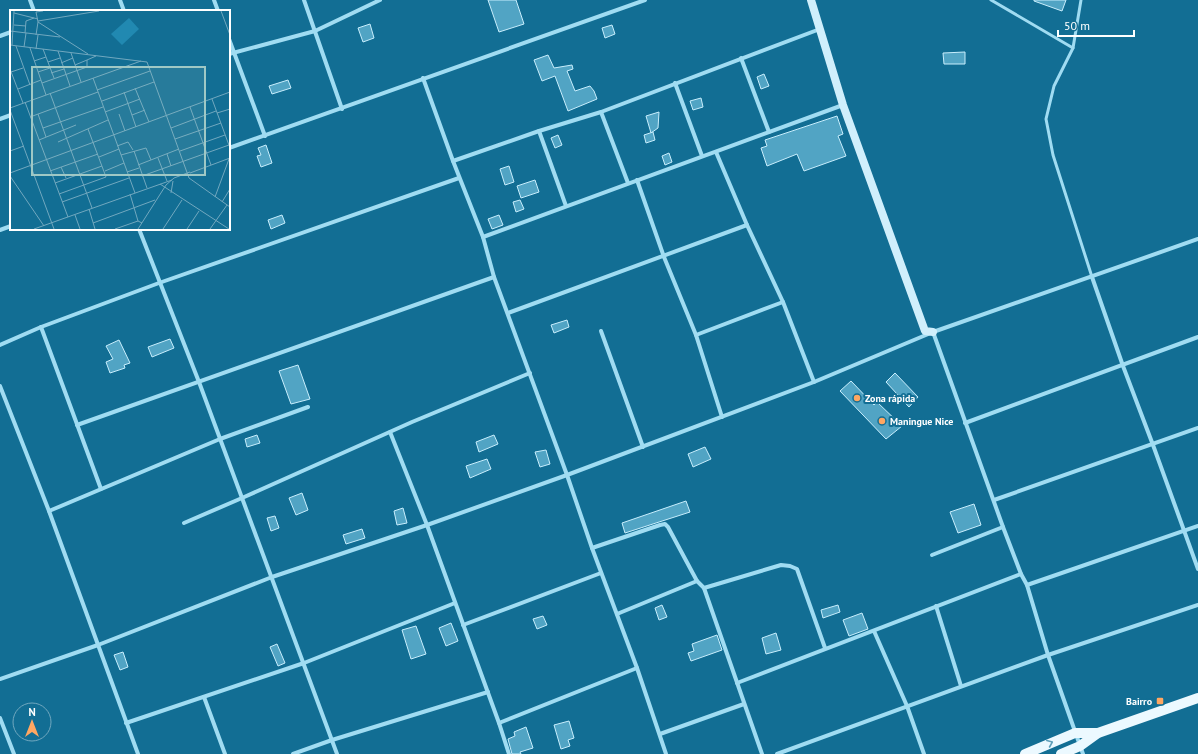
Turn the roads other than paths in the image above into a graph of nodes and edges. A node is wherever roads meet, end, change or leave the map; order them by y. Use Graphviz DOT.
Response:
graph roads {
  1 [pos="30,0"];
  2 [pos="120,0"];
  3 [pos="214,0"];
  4 [pos="304,0"];
  5 [pos="380,0"];
  6 [pos="645,0"];
  7 [pos="811,0"];
  8 [pos="991,0"];
  9 [pos="1081,0"];
  10 [pos="34,10"];
  11 [pos="124,10"];
  12 [pos="218,10"];
  13 [pos="820,29"];
  14 [pos="315,31"];
  15 [pos="10,32"];
  16 [pos="0,36"];
  17 [pos="230,42"];
  18 [pos="1073,48"];
  19 [pos="234,53"];
  20 [pos="230,54"];
  21 [pos="741,58"];
  22 [pos="423,78"];
  23 [pos="675,83"];
  24 [pos="843,105"];
  25 [pos="342,109"];
  26 [pos="601,112"];
  27 [pos="10,115"];
  28 [pos="0,119"];
  29 [pos="539,131"];
  30 [pos="769,132"];
  31 [pos="265,136"];
  32 [pos="230,148"];
  33 [pos="716,152"];
  34 [pos="702,156"];
  35 [pos="453,161"];
  36 [pos="459,178"];
  37 [pos="637,180"];
  38 [pos="628,183"];
  39 [pos="566,206"];
  40 [pos="747,225"];
  41 [pos="10,226"];
  42 [pos="0,230"];
  43 [pos="139,230"];
  44 [pos="483,237"];
  45 [pos="1198,239"];
  46 [pos="664,257"];
  47 [pos="494,277"];
  48 [pos="1092,277"];
  49 [pos="159,283"];
  50 [pos="783,302"];
  51 [pos="508,313"];
  52 [pos="41,328"];
  53 [pos="601,331"];
  54 [pos="933,332"];
  55 [pos="696,335"];
  56 [pos="1198,338"];
  57 [pos="0,345"];
  58 [pos="1123,366"];
  59 [pos="530,373"];
  60 [pos="199,382"];
  61 [pos="814,382"];
  62 [pos="0,386"];
  63 [pos="308,407"];
  64 [pos="722,417"];
  65 [pos="965,423"];
  66 [pos="77,425"];
  67 [pos="1198,428"];
  68 [pos="390,432"];
  69 [pos="220,439"];
  70 [pos="1153,445"];
  71 [pos="643,446"];
  72 [pos="567,475"];
  73 [pos="101,489"];
  74 [pos="242,498"];
  75 [pos="994,500"];
  76 [pos="49,511"];
  77 [pos="184,523"];
  78 [pos="427,525"];
  79 [pos="1198,526"];
  80 [pos="1003,527"];
  81 [pos="1185,530"];
  82 [pos="592,548"];
  83 [pos="932,555"];
  84 [pos="1198,569"];
  85 [pos="601,573"];
  86 [pos="1021,574"];
  87 [pos="272,577"];
  88 [pos="697,581"];
  89 [pos="1027,585"];
  90 [pos="704,588"];
  91 [pos="455,603"];
  92 [pos="1198,605"];
  93 [pos="936,606"];
  94 [pos="617,614"];
  95 [pos="463,625"];
  96 [pos="874,631"];
  97 [pos="98,645"];
  98 [pos="825,648"];
  99 [pos="1048,655"];
  100 [pos="304,663"];
  101 [pos="637,668"];
  102 [pos="0,679"];
  103 [pos="736,683"];
  104 [pos="961,686"];
  105 [pos="488,692"];
  106 [pos="204,697"];
  107 [pos="1198,698"];
  108 [pos="744,704"];
  109 [pos="907,706"];
  110 [pos="0,718"];
  111 [pos="499,723"];
  112 [pos="126,724"];
  113 [pos="1075,733"];
  114 [pos="1098,733"];
  115 [pos="660,734"];
  116 [pos="332,740"];
  117 [pos="1081,750"];
  118 [pos="14,754"];
  119 [pos="138,754"];
  120 [pos="225,754"];
  121 [pos="293,754"];
  122 [pos="337,754"];
  123 [pos="509,754"];
  124 [pos="666,754"];
  125 [pos="762,754"];
  126 [pos="777,754"];
  127 [pos="924,754"];
  128 [pos="1025,754"];
  129 [pos="1060,754"];
  1 -- 10 [label="street"];
  2 -- 11 [label="street"];
  3 -- 12 [label="street"];
  4 -- 14 [label="street"];
  5 -- 14 [label="street"];
  6 -- 22 [label="street"];
  7 -- 13 [label="street"];
  8 -- 18 [label="lane"];
  9 -- 18 [label="lane"];
  13 -- 21 [label="street"];
  13 -- 24 [label="street"];
  14 -- 19 [label="street"];
  14 -- 25 [label="street"];
  15 -- 16 [label="street"];
  17 -- 19 [label="street"];
  18 -- 48 [label="lane"];
  19 -- 20 [label="street"];
  19 -- 31 [label="street"];
  21 -- 23 [label="street"];
  21 -- 30 [label="street"];
  22 -- 25 [label="street"];
  22 -- 35 [label="street"];
  23 -- 26 [label="street"];
  23 -- 34 [label="street"];
  24 -- 30 [label="street"];
  24 -- 54 [label="street"];
  25 -- 31 [label="street"];
  26 -- 29 [label="street"];
  26 -- 38 [label="street"];
  27 -- 28 [label="street"];
  29 -- 35 [label="street"];
  29 -- 39 [label="street"];
  30 -- 33 [label="street"];
  31 -- 32 [label="street"];
  33 -- 34 [label="street"];
  33 -- 40 [label="street"];
  34 -- 37 [label="street"];
  35 -- 36 [label="street"];
  36 -- 44 [label="street"];
  36 -- 49 [label="street"];
  37 -- 38 [label="street"];
  37 -- 46 [label="street"];
  38 -- 39 [label="street"];
  39 -- 44 [label="street"];
  40 -- 46 [label="street"];
  40 -- 50 [label="street"];
  41 -- 42 [label="street"];
  43 -- 49 [label="street"];
  44 -- 47 [label="street"];
  45 -- 48 [label="street"];
  46 -- 51 [label="street"];
  46 -- 55 [label="street"];
  47 -- 51 [label="street"];
  47 -- 60 [label="street"];
  48 -- 54 [label="street"];
  48 -- 58 [label="street"];
  49 -- 52 [label="street"];
  49 -- 60 [label="street"];
  50 -- 55 [label="street"];
  50 -- 61 [label="street"];
  51 -- 59 [label="street"];
  52 -- 57 [label="street"];
  52 -- 66 [label="street"];
  53 -- 71 [label="street"];
  54 -- 61 [label="street"];
  54 -- 65 [label="street"];
  55 -- 64 [label="street"];
  56 -- 58 [label="street"];
  58 -- 65 [label="street"];
  58 -- 70 [label="street"];
  59 -- 68 [label="street"];
  59 -- 72 [label="street"];
  60 -- 66 [label="street"];
  60 -- 69 [label="street"];
  61 -- 64 [label="street"];
  62 -- 76 [label="street"];
  63 -- 69 [label="street"];
  64 -- 71 [label="street"];
  65 -- 75 [label="street"];
  66 -- 73 [label="street"];
  67 -- 70 [label="street"];
  68 -- 74 [label="street"];
  68 -- 78 [label="street"];
  69 -- 73 [label="street"];
  69 -- 74 [label="street"];
  70 -- 75 [label="street"];
  70 -- 81 [label="street"];
  71 -- 72 [label="street"];
  72 -- 78 [label="street"];
  72 -- 82 [label="street"];
  73 -- 76 [label="street"];
  74 -- 77 [label="street"];
  74 -- 87 [label="street"];
  75 -- 80 [label="street"];
  76 -- 97 [label="street"];
  78 -- 87 [label="street"];
  78 -- 91 [label="street"];
  79 -- 81 [label="street"];
  80 -- 83 [label="street"];
  80 -- 86 [label="street"];
  81 -- 84 [label="street"];
  81 -- 89 [label="street"];
  82 -- 85 [label="street"];
  82 -- 88 [label="street"];
  85 -- 94 [label="street"];
  85 -- 95 [label="street"];
  86 -- 89 [label="street"];
  86 -- 93 [label="street"];
  87 -- 97 [label="street"];
  87 -- 100 [label="street"];
  88 -- 90 [label="street"];
  88 -- 94 [label="street"];
  89 -- 99 [label="street"];
  90 -- 98 [label="street"];
  90 -- 103 [label="street"];
  91 -- 95 [label="street"];
  91 -- 100 [label="street"];
  92 -- 99 [label="street"];
  93 -- 96 [label="street"];
  93 -- 104 [label="street"];
  94 -- 101 [label="street"];
  95 -- 105 [label="street"];
  96 -- 98 [label="street"];
  96 -- 109 [label="street"];
  97 -- 102 [label="street"];
  97 -- 112 [label="street"];
  98 -- 103 [label="street"];
  99 -- 104 [label="street"];
  99 -- 113 [label="street"];
  100 -- 106 [label="street"];
  100 -- 116 [label="street"];
  101 -- 111 [label="street"];
  101 -- 115 [label="street"];
  103 -- 108 [label="street"];
  104 -- 109 [label="street"];
  105 -- 111 [label="street"];
  105 -- 116 [label="street"];
  106 -- 112 [label="street"];
  106 -- 120 [label="street"];
  107 -- 114 [label="main road"];
  108 -- 115 [label="street"];
  108 -- 125 [label="street"];
  109 -- 126 [label="street"];
  109 -- 127 [label="street"];
  110 -- 118 [label="street"];
  111 -- 123 [label="street"];
  112 -- 119 [label="street"];
  113 -- 114 [label="main road"];
  113 -- 117 [label="street"];
  128 -- 113 [label="main road, one-way"];
  114 -- 117 [label="main road"];
  115 -- 124 [label="street"];
  116 -- 121 [label="street"];
  116 -- 122 [label="street"];
  117 -- 129 [label="main road"];
}
